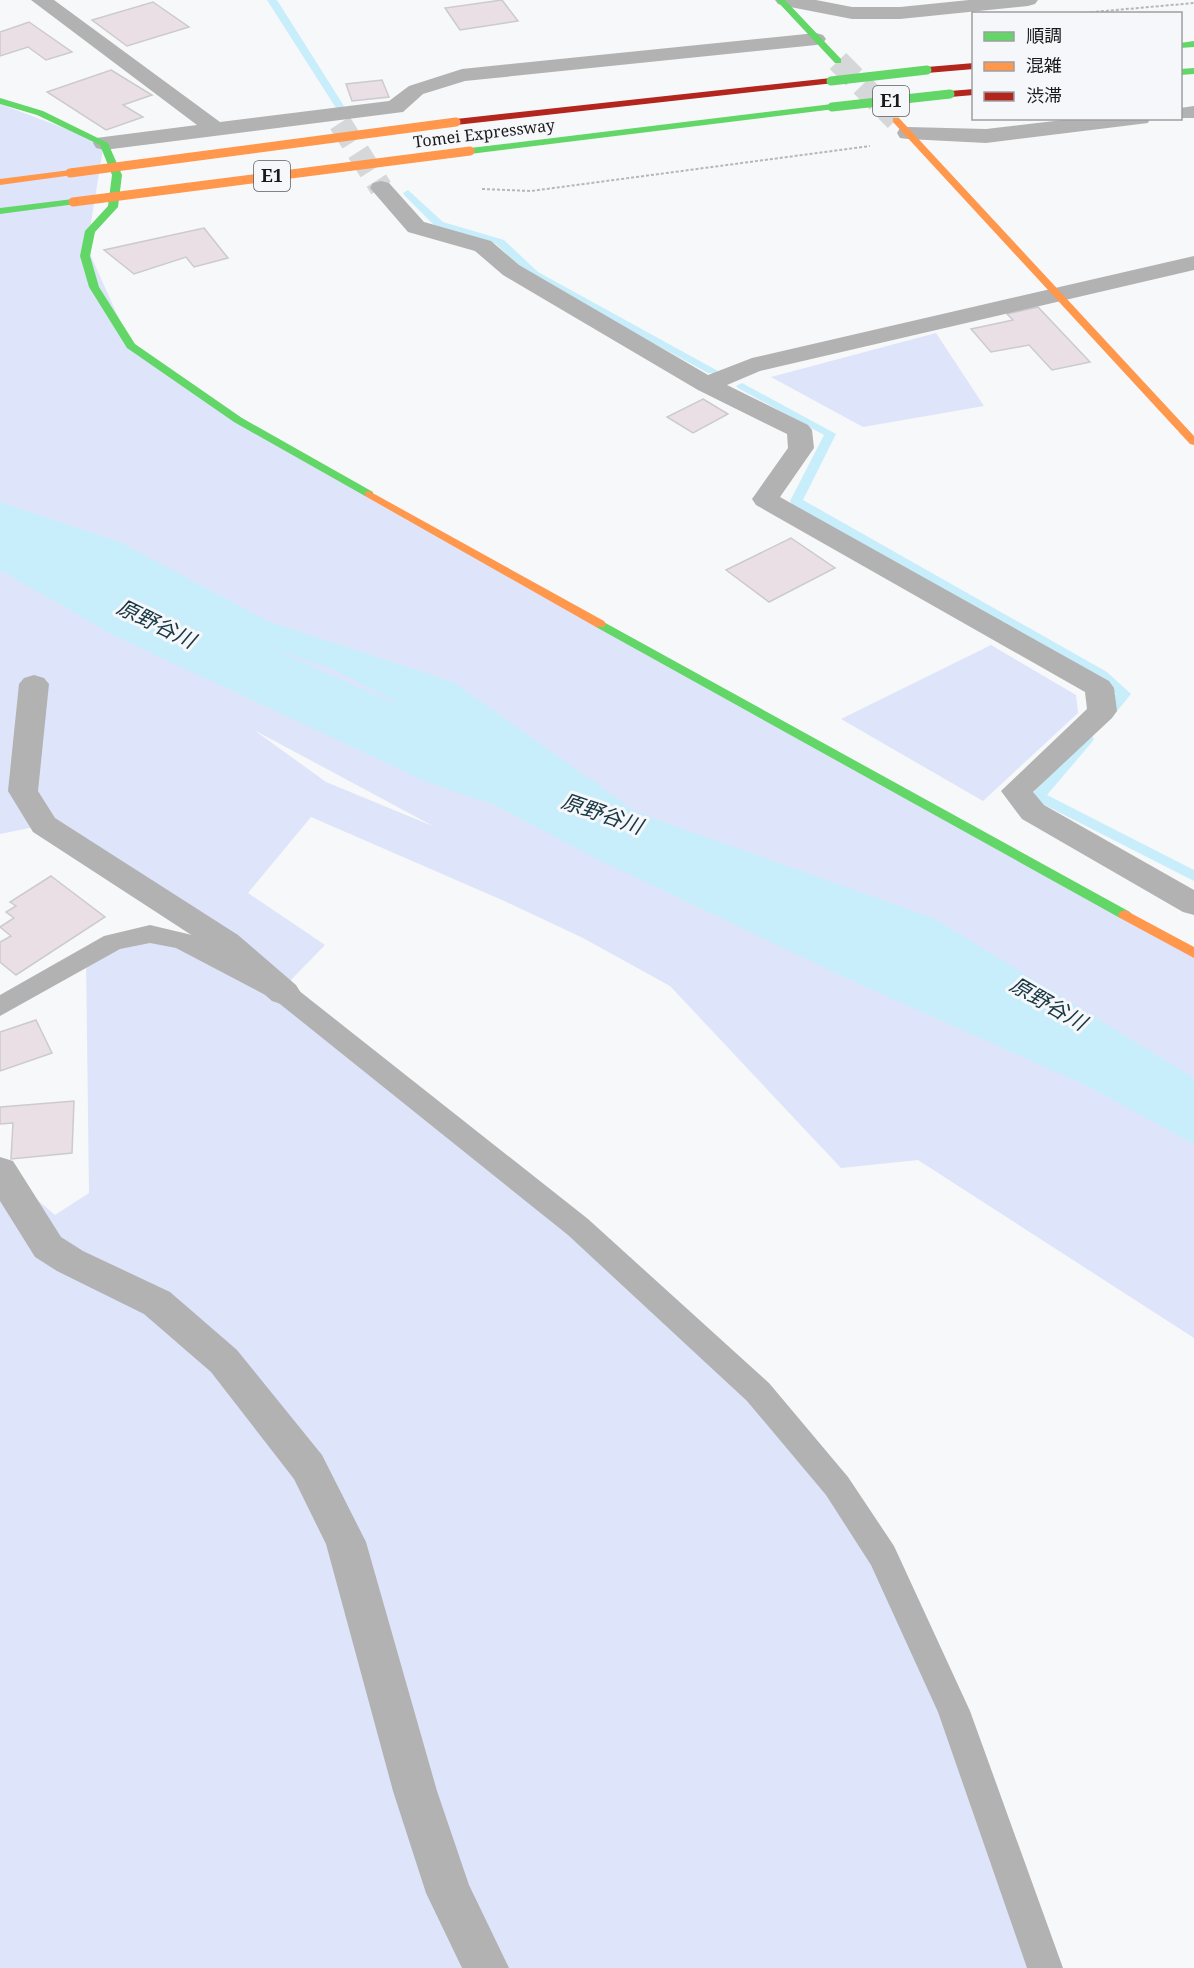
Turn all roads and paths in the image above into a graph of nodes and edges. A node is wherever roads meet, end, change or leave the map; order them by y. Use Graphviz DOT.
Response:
graph roads {
  1 [pos="41,0"];
  2 [pos="780,0"];
  3 [pos="785,0"];
  4 [pos="1028,0"];
  5 [pos="1194,3"];
  6 [pos="1093,12"];
  7 [pos="900,13"];
  8 [pos="884,30"];
  9 [pos="816,39"];
  10 [pos="838,61"];
  11 [pos="972,66"];
  12 [pos="972,92"];
  13 [pos="0,101"];
  14 [pos="1123,120"];
  15 [pos="217,130"];
  16 [pos="906,131"];
  17 [pos="104,143"];
  18 [pos="0,182"];
  19 [pos="381,188"];
  20 [pos="474,188"];
  21 [pos="0,211"];
  22 [pos="1194,263"];
  23 [pos="1055,293"];
  24 [pos="707,385"];
  25 [pos="1194,442"];
  26 [pos="34,684"];
  27 [pos="1194,904"];
  28 [pos="1194,953"];
  29 [pos="284,993"];
  30 [pos="0,1008"];
  31 [pos="0,1171"];
  32 [pos="486,1968"];
  33 [pos="1045,1968"];
  1 -- 15 [label="street"];
  2 -- 9 [label="main road"];
  3 -- 7 [label="street"];
  4 -- 7 [label="street"];
  5 -- 6 [label="path"];
  7 -- 8 [label="street"];
  9 -- 10 [label="main road"];
  9 -- 15 [label="street"];
  11 -- 18 [label="main road, Tomei Expressway / E1, bridge"];
  12 -- 21 [label="main road, Tomei Expressway / E1, bridge"];
  13 -- 17 [label="main road"];
  14 -- 16 [label="street"];
  15 -- 17 [label="street"];
  16 -- 20 [label="path"];
  16 -- 23 [label="main road"];
  17 -- 28 [label="main road"];
  19 -- 24 [label="street"];
  22 -- 23 [label="street"];
  23 -- 24 [label="street"];
  23 -- 25 [label="main road"];
  24 -- 27 [label="street"];
  26 -- 29 [label="street"];
  29 -- 30 [label="lane"];
  29 -- 33 [label="lane"];
  31 -- 32 [label="street"];
}
